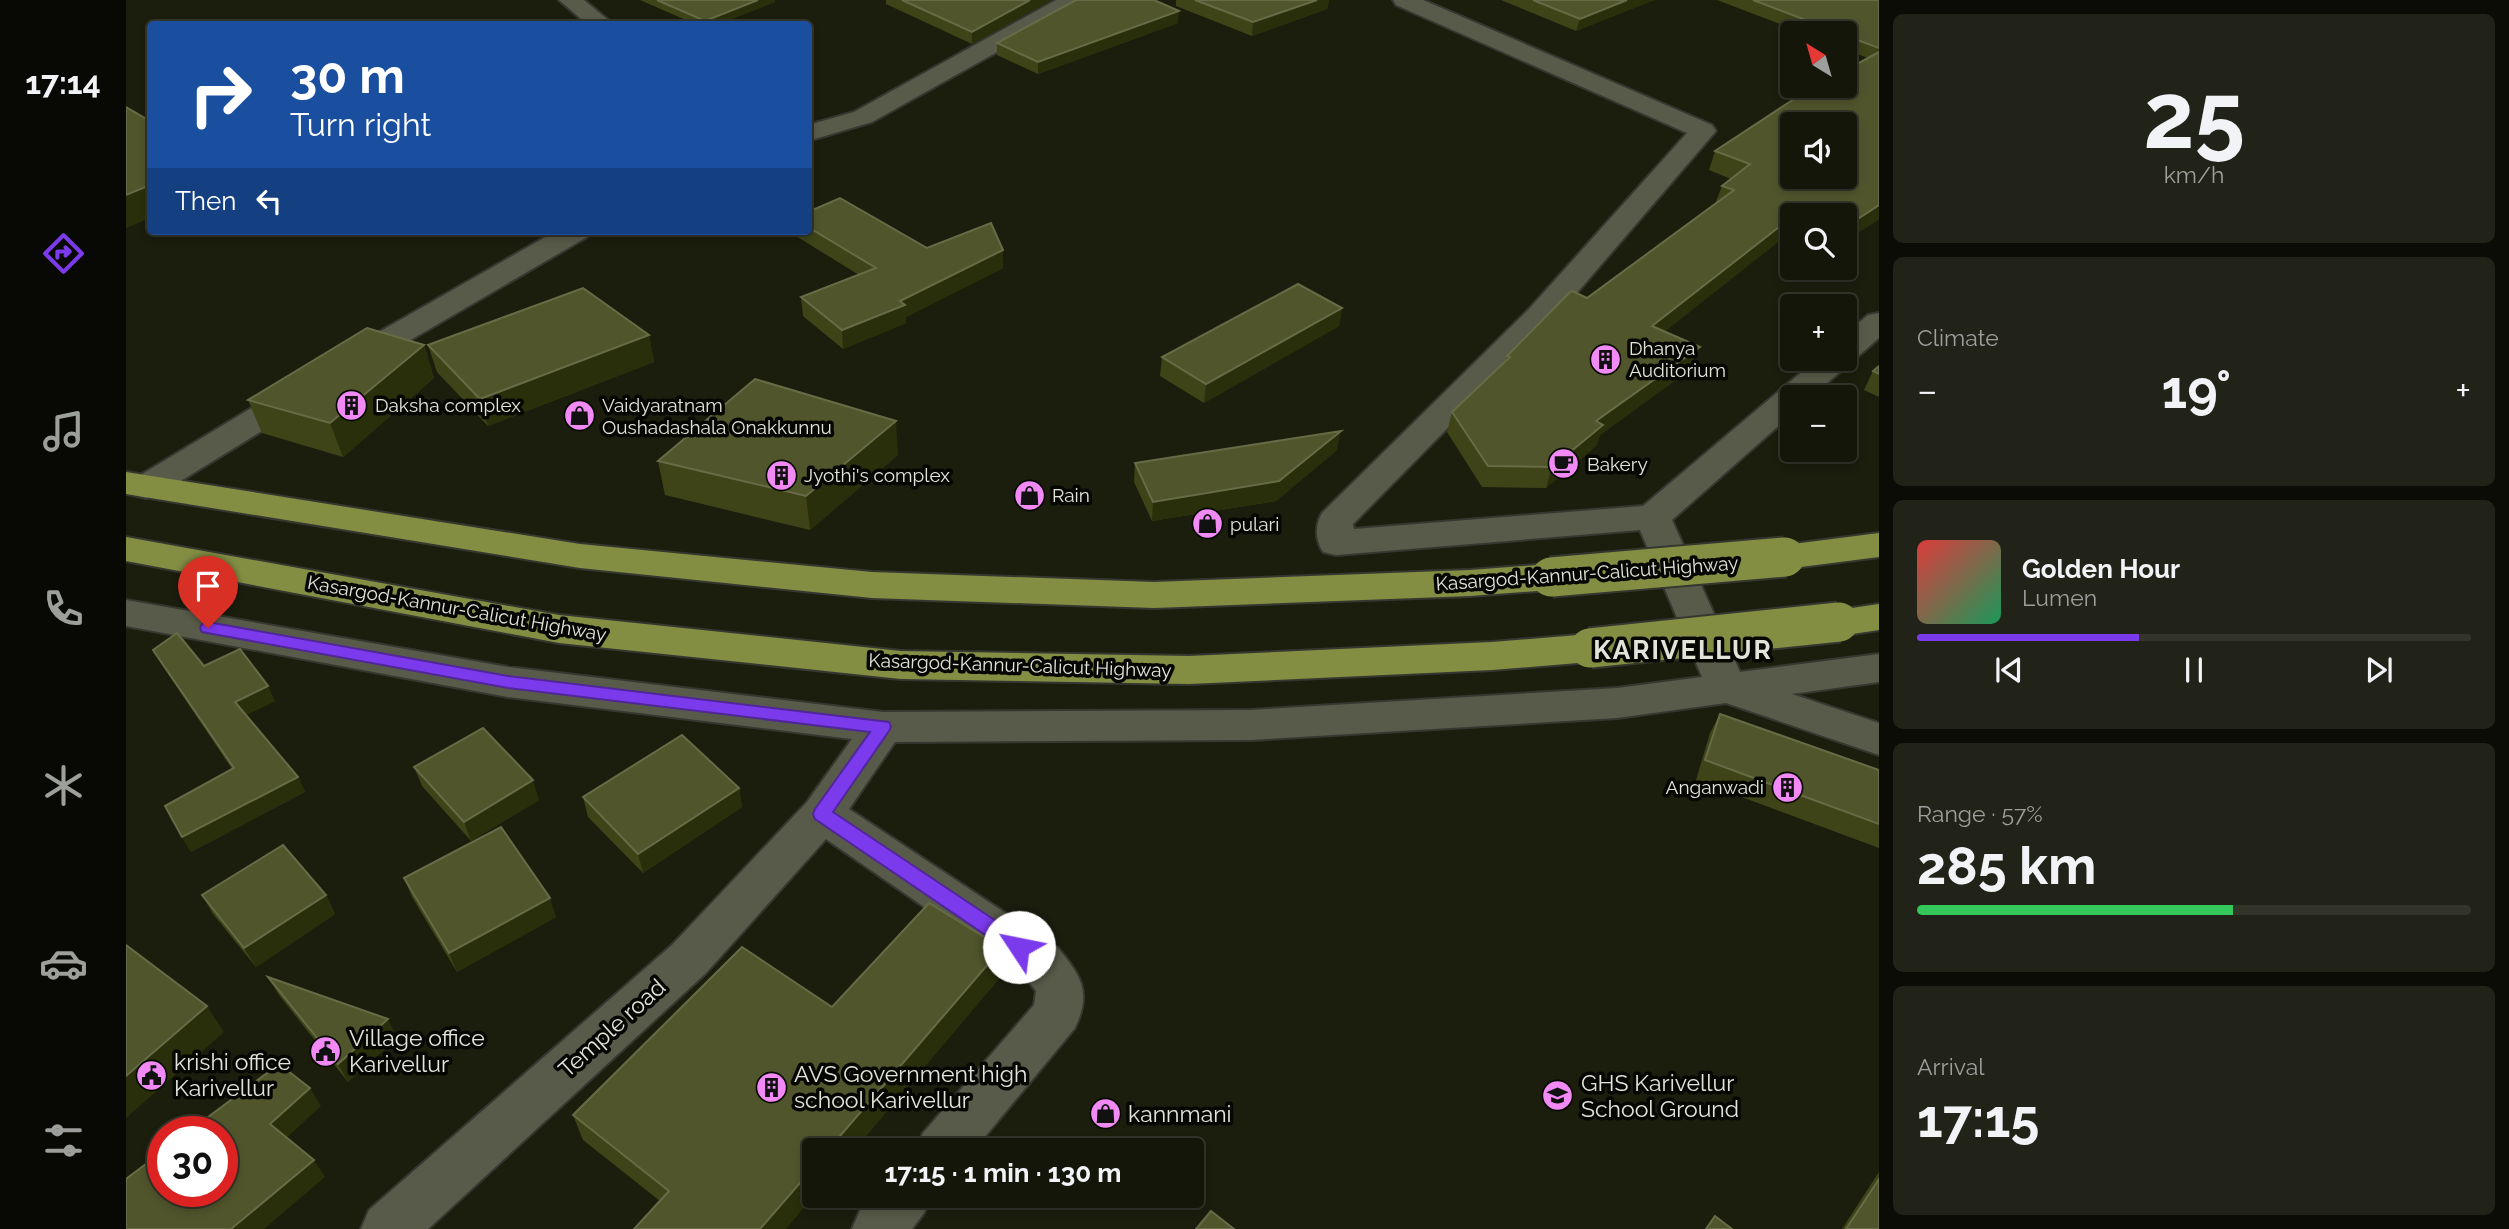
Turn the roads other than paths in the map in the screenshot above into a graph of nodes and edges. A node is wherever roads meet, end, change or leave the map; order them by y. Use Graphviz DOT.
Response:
graph roads {
  1 [pos="570,0"];
  2 [pos="1073,0"];
  3 [pos="1404,0"];
  4 [pos="597,21"];
  5 [pos="812,132"];
  6 [pos="570,235"];
  7 [pos="1879,322"];
  8 [pos="1857,341"];
  9 [pos="1822,371"];
  10 [pos="136,485"];
  11 [pos="1653,517"];
  12 [pos="1879,545"];
  13 [pos="126,550"];
  14 [pos="126,613"];
  15 [pos="1879,617"];
  16 [pos="1879,668"];
  17 [pos="1727,688"];
  18 [pos="883,727"];
  19 [pos="1879,739"];
  20 [pos="822,814"];
  21 [pos="951,1138"];
  22 [pos="895,1208"];
  23 [pos="388,1229"];
  24 [pos="879,1229"];
  1 -- 4 [label="street"];
  2 -- 5 [label="street"];
  3 -- 11 [label="street"];
  6 -- 10 [label="street"];
  7 -- 8 [label="street"];
  9 -- 11 [label="street"];
  10 -- 12 [label="highway, Kasargod-Kannur-Calicut Highway, bridge"];
  11 -- 17 [label="street"];
  13 -- 15 [label="highway, Kasargod-Kannur-Calicut Highway, bridge"];
  14 -- 18 [label="street"];
  16 -- 17 [label="street"];
  17 -- 18 [label="street"];
  17 -- 19 [label="street"];
  18 -- 20 [label="street, Temple road"];
  20 -- 21 [label="street"];
  20 -- 23 [label="street, Temple road"];
  22 -- 24 [label="street"];
}
